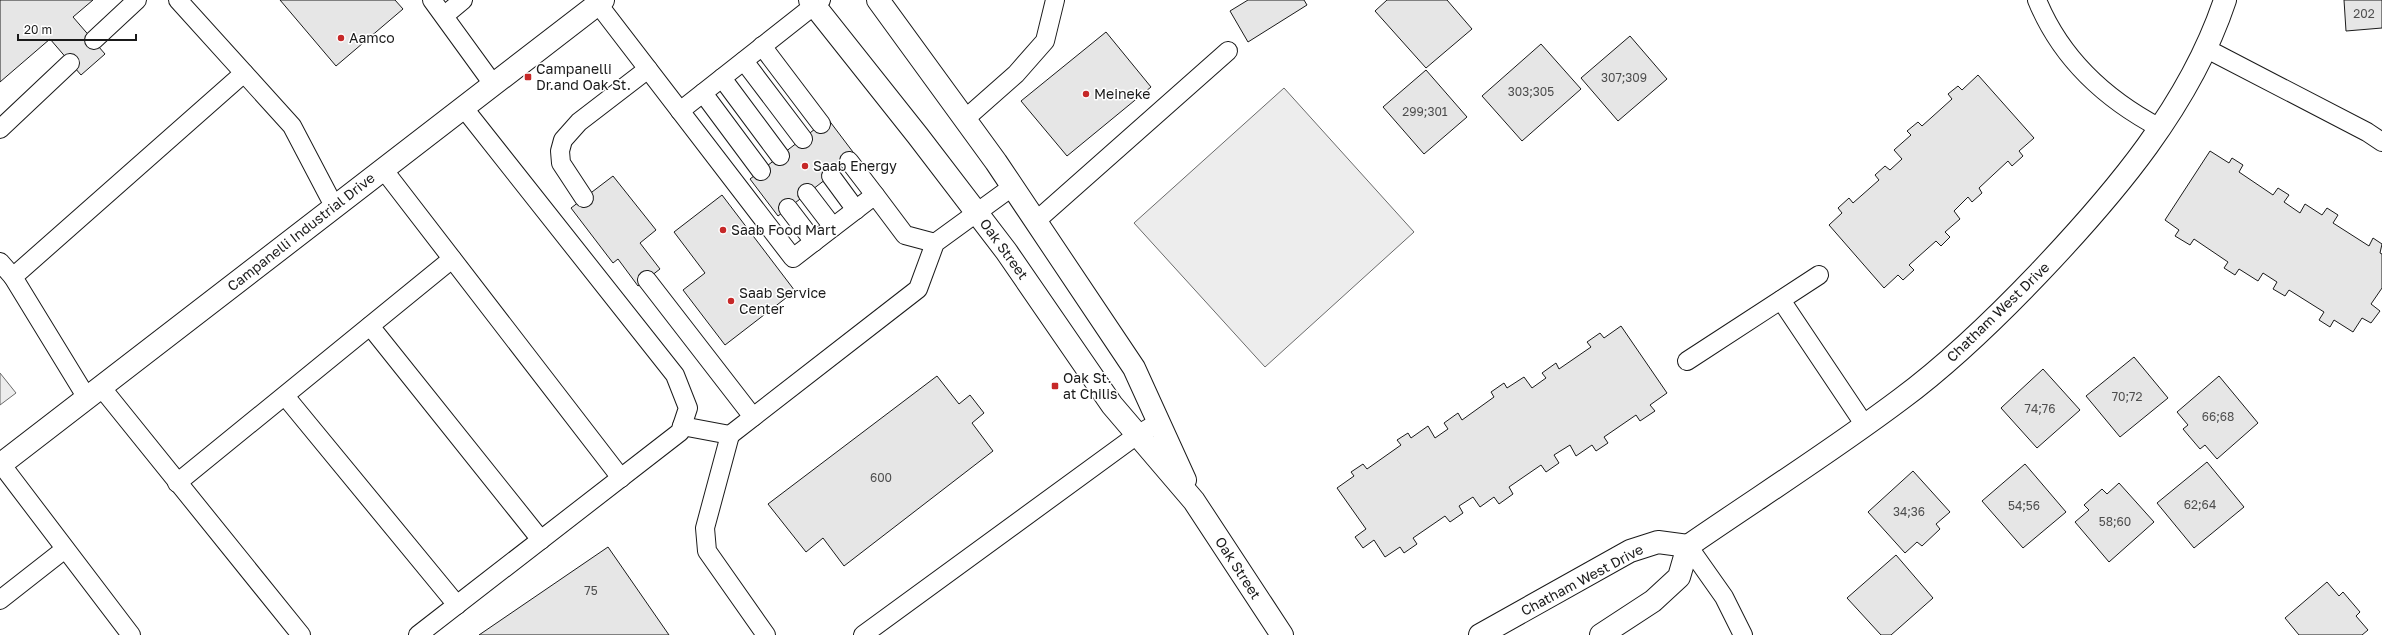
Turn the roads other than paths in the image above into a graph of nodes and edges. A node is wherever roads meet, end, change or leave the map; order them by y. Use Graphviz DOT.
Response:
graph roads {
  1 [pos="138,0"];
  2 [pos="178,0"];
  3 [pos="432,0"];
  4 [pos="463,0"];
  5 [pos="878,0"];
  6 [pos="1054,0"];
  7 [pos="2037,0"];
  8 [pos="2225,0"];
  9 [pos="600,2"];
  10 [pos="815,2"];
  11 [pos="445,15"];
  12 [pos="94,40"];
  13 [pos="762,46"];
  14 [pos="2207,49"];
  15 [pos="1228,50"];
  16 [pos="744,61"];
  17 [pos="70,63"];
  18 [pos="648,69"];
  19 [pos="244,74"];
  20 [pos="722,78"];
  21 [pos="493,84"];
  22 [pos="703,93"];
  23 [pos="463,107"];
  24 [pos="680,111"];
  25 [pos="965,119"];
  26 [pos="821,124"];
  27 [pos="0,128"];
  28 [pos="2160,128"];
  29 [pos="803,139"];
  30 [pos="2382,142"];
  31 [pos="780,156"];
  32 [pos="849,161"];
  33 [pos="383,168"];
  34 [pos="761,170"];
  35 [pos="831,176"];
  36 [pos="1012,187"];
  37 [pos="808,193"];
  38 [pos="875,195"];
  39 [pos="584,198"];
  40 [pos="334,206"];
  41 [pos="788,208"];
  42 [pos="856,210"];
  43 [pos="977,212"];
  44 [pos="1036,221"];
  45 [pos="833,227"];
  46 [pos="814,242"];
  47 [pos="935,243"];
  48 [pos="452,259"];
  49 [pos="0,262"];
  50 [pos="1819,274"];
  51 [pos="13,277"];
  52 [pos="647,280"];
  53 [pos="1781,300"];
  54 [pos="370,326"];
  55 [pos="1687,361"];
  56 [pos="94,392"];
  57 [pos="285,396"];
  58 [pos="753,417"];
  59 [pos="1159,422"];
  60 [pos="1864,424"];
  61 [pos="682,426"];
  62 [pos="730,435"];
  63 [pos="1137,435"];
  64 [pos="1,465"];
  65 [pos="621,478"];
  66 [pos="177,483"];
  67 [pos="1194,501"];
  68 [pos="540,540"];
  69 [pos="1688,546"];
  70 [pos="65,549"];
  71 [pos="0,600"];
  72 [pos="458,605"];
  73 [pos="131,635"];
  74 [pos="301,635"];
  75 [pos="418,635"];
  76 [pos="766,635"];
  77 [pos="863,635"];
  78 [pos="1282,635"];
  79 [pos="1480,635"];
  80 [pos="1601,635"];
  81 [pos="1743,635"];
  1 -- 12 [label="lane"];
  2 -- 19 [label="lane"];
  3 -- 11 [label="lane"];
  4 -- 11 [label="lane"];
  5 -- 25 [label="street, Oak Street"];
  6 -- 25 [label="lane"];
  7 -- 28 [label="lane"];
  8 -- 14 [label="street, Chatham West Drive"];
  9 -- 18 [label="lane"];
  9 -- 21 [label="street, Campanelli Industrial Drive"];
  10 -- 13 [label="lane"];
  10 -- 43 [label="street, Oak Street"];
  11 -- 21 [label="lane"];
  13 -- 16 [label="lane"];
  13 -- 26 [label="lane"];
  14 -- 28 [label="street, Chatham West Drive"];
  14 -- 30 [label="lane"];
  15 -- 44 [label="lane"];
  16 -- 20 [label="lane"];
  16 -- 29 [label="lane"];
  17 -- 27 [label="lane"];
  18 -- 24 [label="lane"];
  18 -- 39 [label="lane"];
  19 -- 40 [label="lane"];
  19 -- 51 [label="lane"];
  20 -- 22 [label="lane"];
  20 -- 31 [label="lane"];
  21 -- 23 [label="street, Campanelli Industrial Drive"];
  22 -- 24 [label="lane"];
  22 -- 34 [label="lane"];
  23 -- 33 [label="street, Campanelli Industrial Drive"];
  23 -- 61 [label="lane"];
  24 -- 46 [label="lane"];
  25 -- 36 [label="street, Oak Street"];
  28 -- 60 [label="street, Chatham West Drive"];
  32 -- 38 [label="lane"];
  33 -- 40 [label="street, Campanelli Industrial Drive"];
  33 -- 48 [label="lane"];
  35 -- 42 [label="lane"];
  36 -- 43 [label="lane"];
  36 -- 44 [label="street, Oak Street"];
  37 -- 45 [label="lane"];
  38 -- 42 [label="lane"];
  38 -- 47 [label="lane"];
  40 -- 56 [label="street, Campanelli Industrial Drive"];
  41 -- 46 [label="lane"];
  42 -- 45 [label="lane"];
  43 -- 47 [label="lane"];
  43 -- 63 [label="street, Oak Street"];
  44 -- 59 [label="street, Oak Street"];
  45 -- 46 [label="lane"];
  47 -- 58 [label="lane"];
  48 -- 54 [label="lane"];
  48 -- 65 [label="lane"];
  49 -- 51 [label="lane"];
  50 -- 53 [label="lane"];
  51 -- 56 [label="lane"];
  52 -- 58 [label="lane"];
  53 -- 55 [label="lane"];
  53 -- 60 [label="lane"];
  54 -- 57 [label="lane"];
  54 -- 68 [label="lane"];
  56 -- 64 [label="street, Campanelli Industrial Drive"];
  56 -- 66 [label="lane"];
  57 -- 66 [label="lane"];
  57 -- 72 [label="lane"];
  58 -- 62 [label="lane"];
  59 -- 63 [label="lane"];
  59 -- 67 [label="street, Oak Street"];
  60 -- 69 [label="street, Chatham West Drive"];
  61 -- 62 [label="lane"];
  61 -- 65 [label="lane"];
  62 -- 76 [label="lane"];
  63 -- 67 [label="street, Oak Street"];
  63 -- 77 [label="lane"];
  64 -- 70 [label="lane"];
  65 -- 68 [label="lane"];
  66 -- 74 [label="lane"];
  67 -- 78 [label="street, Oak Street"];
  68 -- 72 [label="lane"];
  69 -- 79 [label="street, Chatham West Drive"];
  69 -- 80 [label="street"];
  69 -- 81 [label="lane"];
  70 -- 71 [label="lane"];
  70 -- 73 [label="lane"];
  72 -- 75 [label="lane"];
}
